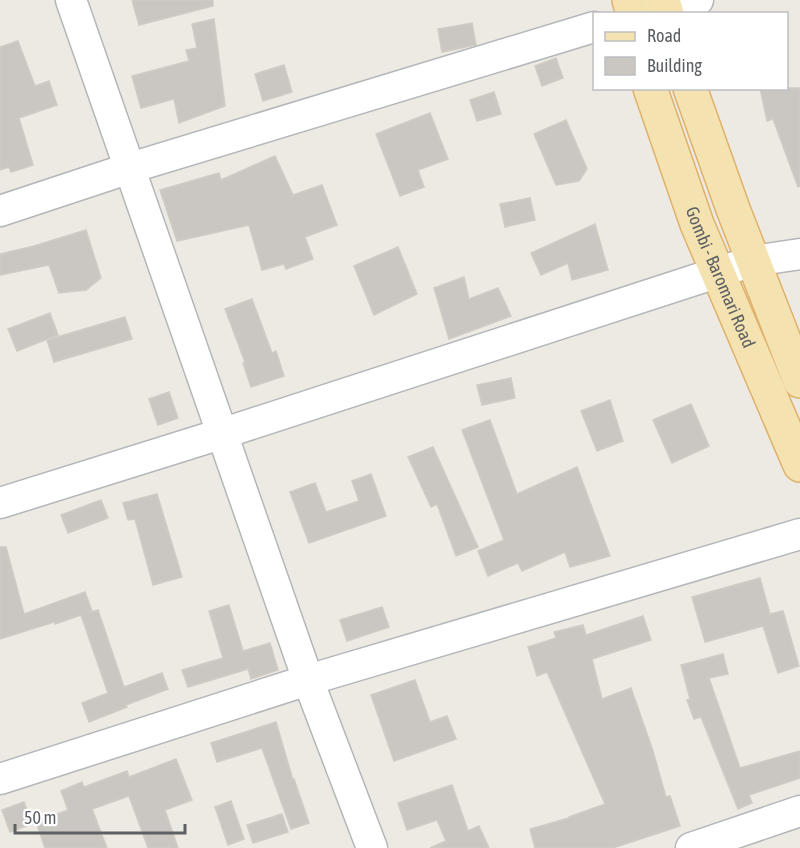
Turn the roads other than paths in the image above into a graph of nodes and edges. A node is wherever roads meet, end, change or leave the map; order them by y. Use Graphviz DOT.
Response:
graph roads {
  1 [pos="71,0"];
  2 [pos="698,0"];
  3 [pos="660,9"];
  4 [pos="593,27"];
  5 [pos="651,90"];
  6 [pos="691,90"];
  7 [pos="130,168"];
  8 [pos="0,211"];
  9 [pos="800,254"];
  10 [pos="753,261"];
  11 [pos="717,274"];
  12 [pos="800,381"];
  13 [pos="224,434"];
  14 [pos="800,465"];
  15 [pos="0,503"];
  16 [pos="800,534"];
  17 [pos="308,680"];
  18 [pos="0,779"];
  19 [pos="800,811"];
  20 [pos="372,848"];
  21 [pos="691,848"];
  1 -- 7 [label="street"];
  2 -- 3 [label="street"];
  4 -- 7 [label="street"];
  5 -- 11 [label="main road, Gombi - Baromari Road"];
  6 -- 10 [label="main road, Gombi - Baromari Road"];
  7 -- 8 [label="street"];
  7 -- 13 [label="street"];
  9 -- 10 [label="street"];
  10 -- 11 [label="street"];
  10 -- 12 [label="main road, Gombi - Baromari Road"];
  11 -- 13 [label="street"];
  11 -- 14 [label="main road, Gombi - Baromari Road"];
  13 -- 15 [label="street"];
  13 -- 17 [label="street"];
  16 -- 17 [label="street"];
  17 -- 18 [label="street"];
  17 -- 20 [label="street"];
  19 -- 21 [label="street"];
}
